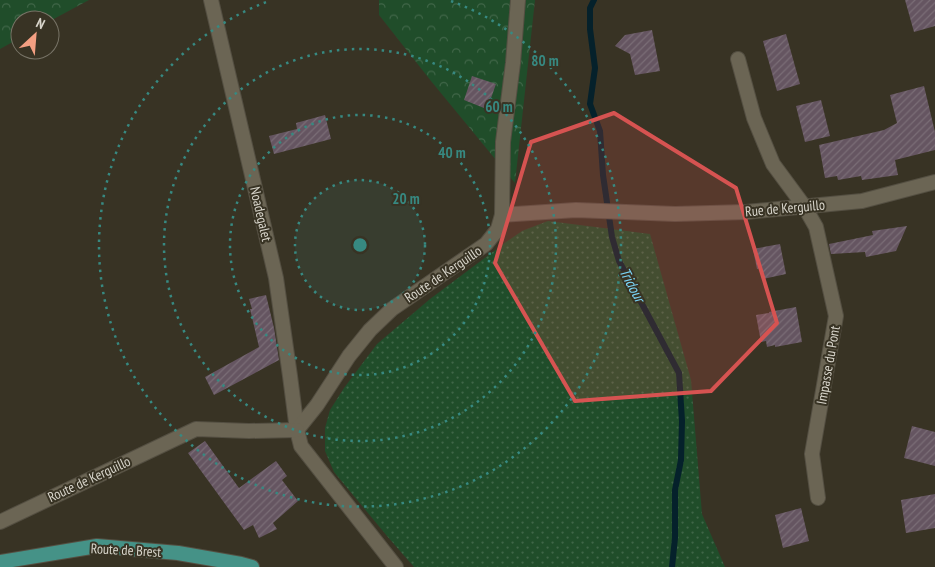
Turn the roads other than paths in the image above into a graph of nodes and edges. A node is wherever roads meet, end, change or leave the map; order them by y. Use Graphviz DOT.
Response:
graph roads {
  1 [pos="211,0"];
  2 [pos="518,0"];
  3 [pos="738,59"];
  4 [pos="935,182"];
  5 [pos="804,206"];
  6 [pos="502,215"];
  7 [pos="297,430"];
  8 [pos="818,498"];
  9 [pos="0,522"];
  10 [pos="0,562"];
  11 [pos="252,567"];
  12 [pos="396,567"];
  1 -- 7 [label="street, Noadegalet"];
  2 -- 6 [label="street"];
  3 -- 5 [label="street, Impasse du Pont"];
  4 -- 5 [label="street, Rue de Kerguillo"];
  5 -- 6 [label="street, Rue de Kerguillo"];
  5 -- 8 [label="street, Impasse du Pont"];
  6 -- 7 [label="street, Route de Kerguillo"];
  7 -- 9 [label="street, Route de Kerguillo"];
  7 -- 12 [label="street"];
  10 -- 11 [label="main road, Route de Brest"];
}
